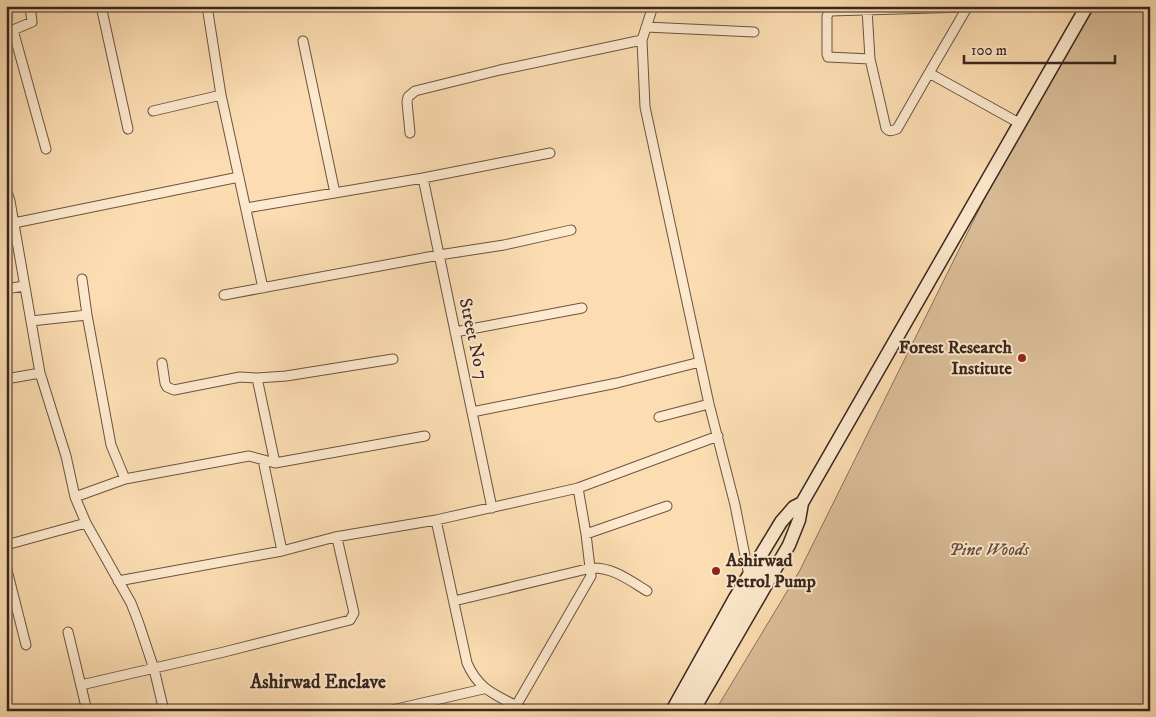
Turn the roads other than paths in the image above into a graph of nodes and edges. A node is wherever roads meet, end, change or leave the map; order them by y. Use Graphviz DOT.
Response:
graph roads {
  1 [pos="30,6"];
  2 [pos="101,6"];
  3 [pos="207,6"];
  4 [pos="653,6"];
  5 [pos="1087,6"];
  6 [pos="968,7"];
  7 [pos="867,9"];
  8 [pos="646,27"];
  9 [pos="754,32"];
  10 [pos="642,40"];
  11 [pos="303,42"];
  12 [pos="870,59"];
  13 [pos="930,73"];
  14 [pos="221,95"];
  15 [pos="153,110"];
  16 [pos="1019,122"];
  17 [pos="128,129"];
  18 [pos="410,134"];
  19 [pos="46,149"];
  20 [pos="550,153"];
  21 [pos="239,177"];
  22 [pos="423,178"];
  23 [pos="6,189"];
  24 [pos="335,193"];
  25 [pos="8,201"];
  26 [pos="246,208"];
  27 [pos="14,223"];
  28 [pos="571,230"];
  29 [pos="439,255"];
  30 [pos="82,279"];
  31 [pos="24,286"];
  32 [pos="263,288"];
  33 [pos="6,289"];
  34 [pos="224,295"];
  35 [pos="582,308"];
  36 [pos="88,315"];
  37 [pos="30,321"];
  38 [pos="455,332"];
  39 [pos="393,359"];
  40 [pos="700,362"];
  41 [pos="162,363"];
  42 [pos="40,373"];
  43 [pos="258,378"];
  44 [pos="6,379"];
  45 [pos="709,404"];
  46 [pos="472,412"];
  47 [pos="660,417"];
  48 [pos="425,436"];
  49 [pos="718,436"];
  50 [pos="263,460"];
  51 [pos="275,463"];
  52 [pos="126,480"];
  53 [pos="578,488"];
  54 [pos="75,497"];
  55 [pos="802,503"];
  56 [pos="667,506"];
  57 [pos="492,508"];
  58 [pos="436,520"];
  59 [pos="86,523"];
  60 [pos="586,534"];
  61 [pos="337,538"];
  62 [pos="6,544"];
  63 [pos="282,551"];
  64 [pos="6,566"];
  65 [pos="591,568"];
  66 [pos="749,576"];
  67 [pos="118,581"];
  68 [pos="648,591"];
  69 [pos="454,601"];
  70 [pos="68,632"];
  71 [pos="26,645"];
  72 [pos="154,669"];
  73 [pos="80,685"];
  74 [pos="483,688"];
  75 [pos="515,708"];
  76 [pos="87,711"];
  77 [pos="164,711"];
  78 [pos="388,711"];
  79 [pos="525,711"];
  80 [pos="672,711"];
  81 [pos="682,711"];
  82 [pos="693,711"];
  1 -- 19 [label="street"];
  2 -- 17 [label="street"];
  3 -- 14 [label="street"];
  4 -- 8 [label="street"];
  5 -- 16 [label="main road"];
  6 -- 7 [label="street"];
  6 -- 13 [label="street"];
  7 -- 12 [label="street"];
  7 -- 12 [label="street"];
  8 -- 9 [label="street"];
  8 -- 10 [label="street"];
  10 -- 18 [label="street"];
  10 -- 40 [label="street"];
  11 -- 24 [label="street"];
  12 -- 13 [label="street"];
  13 -- 16 [label="street"];
  14 -- 15 [label="street"];
  14 -- 21 [label="street"];
  16 -- 55 [label="main road"];
  20 -- 22 [label="street"];
  21 -- 26 [label="street"];
  21 -- 27 [label="street"];
  22 -- 24 [label="street"];
  22 -- 29 [label="street, Street No 7"];
  23 -- 25 [label="street"];
  24 -- 26 [label="street"];
  25 -- 27 [label="street"];
  26 -- 32 [label="street"];
  27 -- 31 [label="street"];
  28 -- 29 [label="street"];
  29 -- 32 [label="street"];
  29 -- 38 [label="street, Street No 7"];
  30 -- 36 [label="street"];
  31 -- 33 [label="street"];
  31 -- 37 [label="street"];
  32 -- 34 [label="street"];
  35 -- 38 [label="street"];
  36 -- 37 [label="street"];
  36 -- 52 [label="street"];
  37 -- 42 [label="street"];
  38 -- 46 [label="street, Street No 7"];
  39 -- 43 [label="street"];
  40 -- 45 [label="street"];
  40 -- 46 [label="street"];
  41 -- 43 [label="street"];
  42 -- 44 [label="street"];
  42 -- 54 [label="street"];
  43 -- 51 [label="street"];
  45 -- 47 [label="street"];
  45 -- 49 [label="street"];
  46 -- 57 [label="street, Street No 7"];
  48 -- 51 [label="street"];
  49 -- 53 [label="street"];
  49 -- 66 [label="street"];
  50 -- 51 [label="street"];
  50 -- 52 [label="street"];
  50 -- 63 [label="street"];
  52 -- 54 [label="street"];
  53 -- 57 [label="street"];
  53 -- 60 [label="street"];
  54 -- 59 [label="street"];
  55 -- 66 [label="main road"];
  55 -- 81 [label="main road"];
  55 -- 82 [label="main road"];
  56 -- 60 [label="street"];
  57 -- 58 [label="street"];
  58 -- 61 [label="street"];
  58 -- 69 [label="street"];
  59 -- 62 [label="street"];
  59 -- 67 [label="street"];
  60 -- 65 [label="street"];
  61 -- 63 [label="street"];
  61 -- 72 [label="street"];
  63 -- 67 [label="street"];
  64 -- 71 [label="street"];
  65 -- 68 [label="street"];
  65 -- 69 [label="street"];
  65 -- 75 [label="street"];
  66 -- 80 [label="main road"];
  67 -- 72 [label="street"];
  69 -- 74 [label="street"];
  70 -- 73 [label="street"];
  72 -- 73 [label="street"];
  72 -- 77 [label="street"];
  73 -- 76 [label="street"];
  74 -- 75 [label="street"];
  74 -- 78 [label="street"];
  75 -- 79 [label="street"];
}
